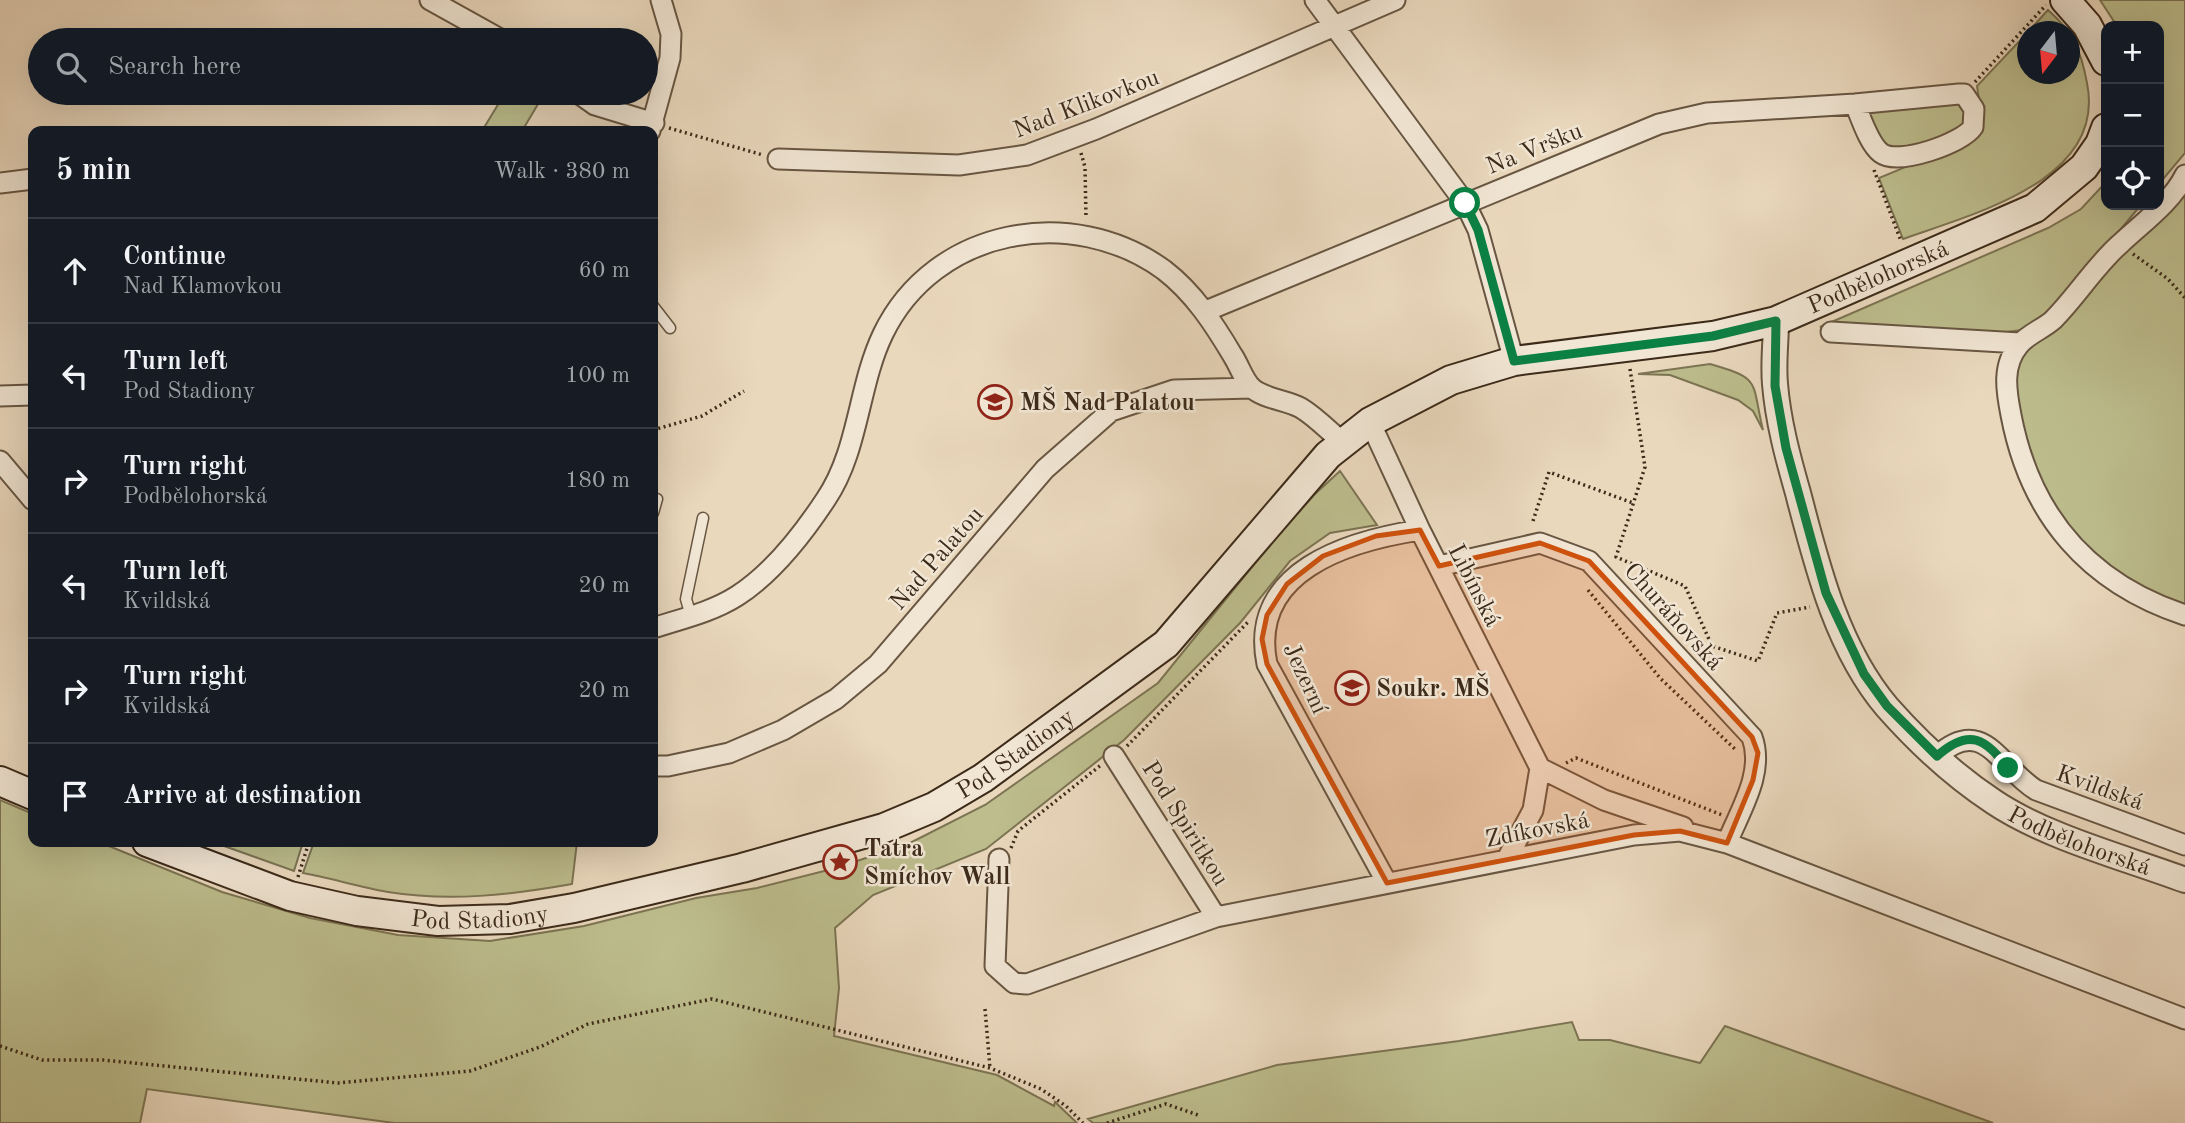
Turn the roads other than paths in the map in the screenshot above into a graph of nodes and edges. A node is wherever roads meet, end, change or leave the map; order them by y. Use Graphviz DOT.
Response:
graph roads {
  1 [pos="430,0"];
  2 [pos="660,0"];
  3 [pos="1315,0"];
  4 [pos="1395,0"];
  5 [pos="2056,2"];
  6 [pos="1336,26"];
  7 [pos="480,28"];
  8 [pos="2101,50"];
  9 [pos="658,104"];
  10 [pos="1855,104"];
  11 [pos="595,105"];
  12 [pos="658,105"];
  13 [pos="649,126"];
  14 [pos="652,126"];
  15 [pos="2101,141"];
  16 [pos="778,159"];
  17 [pos="2185,175"];
  18 [pos="28,180"];
  19 [pos="0,183"];
  20 [pos="1465,203"];
  21 [pos="1206,311"];
  22 [pos="658,312"];
  23 [pos="1776,321"];
  24 [pos="670,328"];
  25 [pos="1831,332"];
  26 [pos="2020,343"];
  27 [pos="1514,361"];
  28 [pos="1252,388"];
  29 [pos="28,395"];
  30 [pos="0,396"];
  31 [pos="1370,422"];
  32 [pos="1342,442"];
  33 [pos="0,461"];
  34 [pos="28,494"];
  35 [pos="703,518"];
  36 [pos="1420,530"];
  37 [pos="1439,566"];
  38 [pos="2185,615"];
  39 [pos="691,616"];
  40 [pos="658,626"];
  41 [pos="1114,756"];
  42 [pos="1937,756"];
  43 [pos="658,766"];
  44 [pos="1541,768"];
  45 [pos="0,781"];
  46 [pos="28,793"];
  47 [pos="1727,843"];
  48 [pos="2185,845"];
  49 [pos="160,847"];
  50 [pos="1005,857"];
  51 [pos="1507,859"];
  52 [pos="2185,880"];
  53 [pos="1388,883"];
  54 [pos="1216,917"];
  55 [pos="2185,1019"];
  1 -- 7 [label="street"];
  2 -- 9 [label="street"];
  3 -- 6 [label="street"];
  4 -- 6 [label="street, Nad Klikovkou"];
  5 -- 8 [label="main road"];
  6 -- 16 [label="street, Nad Klikovkou"];
  6 -- 20 [label="street"];
  10 -- 10 [label="street, Na Vršku"];
  10 -- 20 [label="street, Na Vršku"];
  11 -- 13 [label="street"];
  12 -- 14 [label="street"];
  15 -- 23 [label="main road, Podbělohorská"];
  17 -- 26 [label="street"];
  18 -- 19 [label="street"];
  20 -- 21 [label="street, Na Vršku"];
  20 -- 27 [label="street"];
  21 -- 28 [label="street"];
  21 -- 39 [label="street"];
  22 -- 24 [label="lane"];
  23 -- 27 [label="main road, Pod Stadiony"];
  23 -- 42 [label="street, Podbělohorská"];
  25 -- 26 [label="street"];
  26 -- 38 [label="street"];
  27 -- 31 [label="main road, Pod Stadiony"];
  28 -- 32 [label="street"];
  28 -- 43 [label="street, Nad Palatou"];
  29 -- 30 [label="street"];
  31 -- 32 [label="main road, Pod Stadiony"];
  31 -- 36 [label="street, Libínská"];
  32 -- 49 [label="main road, Pod Stadiony"];
  33 -- 34 [label="street"];
  35 -- 39 [label="lane"];
  36 -- 37 [label="street, Libínská"];
  36 -- 53 [label="street, Jezerní"];
  37 -- 44 [label="street, Libínská"];
  37 -- 47 [label="street, Churáňovská"];
  39 -- 40 [label="street"];
  41 -- 54 [label="street, Pod Spiritkou"];
  42 -- 48 [label="street, Kvildská"];
  42 -- 52 [label="street, Podbělohorská"];
  44 -- 47 [label="street"];
  44 -- 51 [label="street"];
  45 -- 46 [label="main road"];
  47 -- 51 [label="street, Zdíkovská"];
  47 -- 55 [label="street, Zdíkovská"];
  50 -- 54 [label="street, Zdíkovská"];
  51 -- 53 [label="street, Zdíkovská"];
  53 -- 54 [label="street, Zdíkovská"];
}
